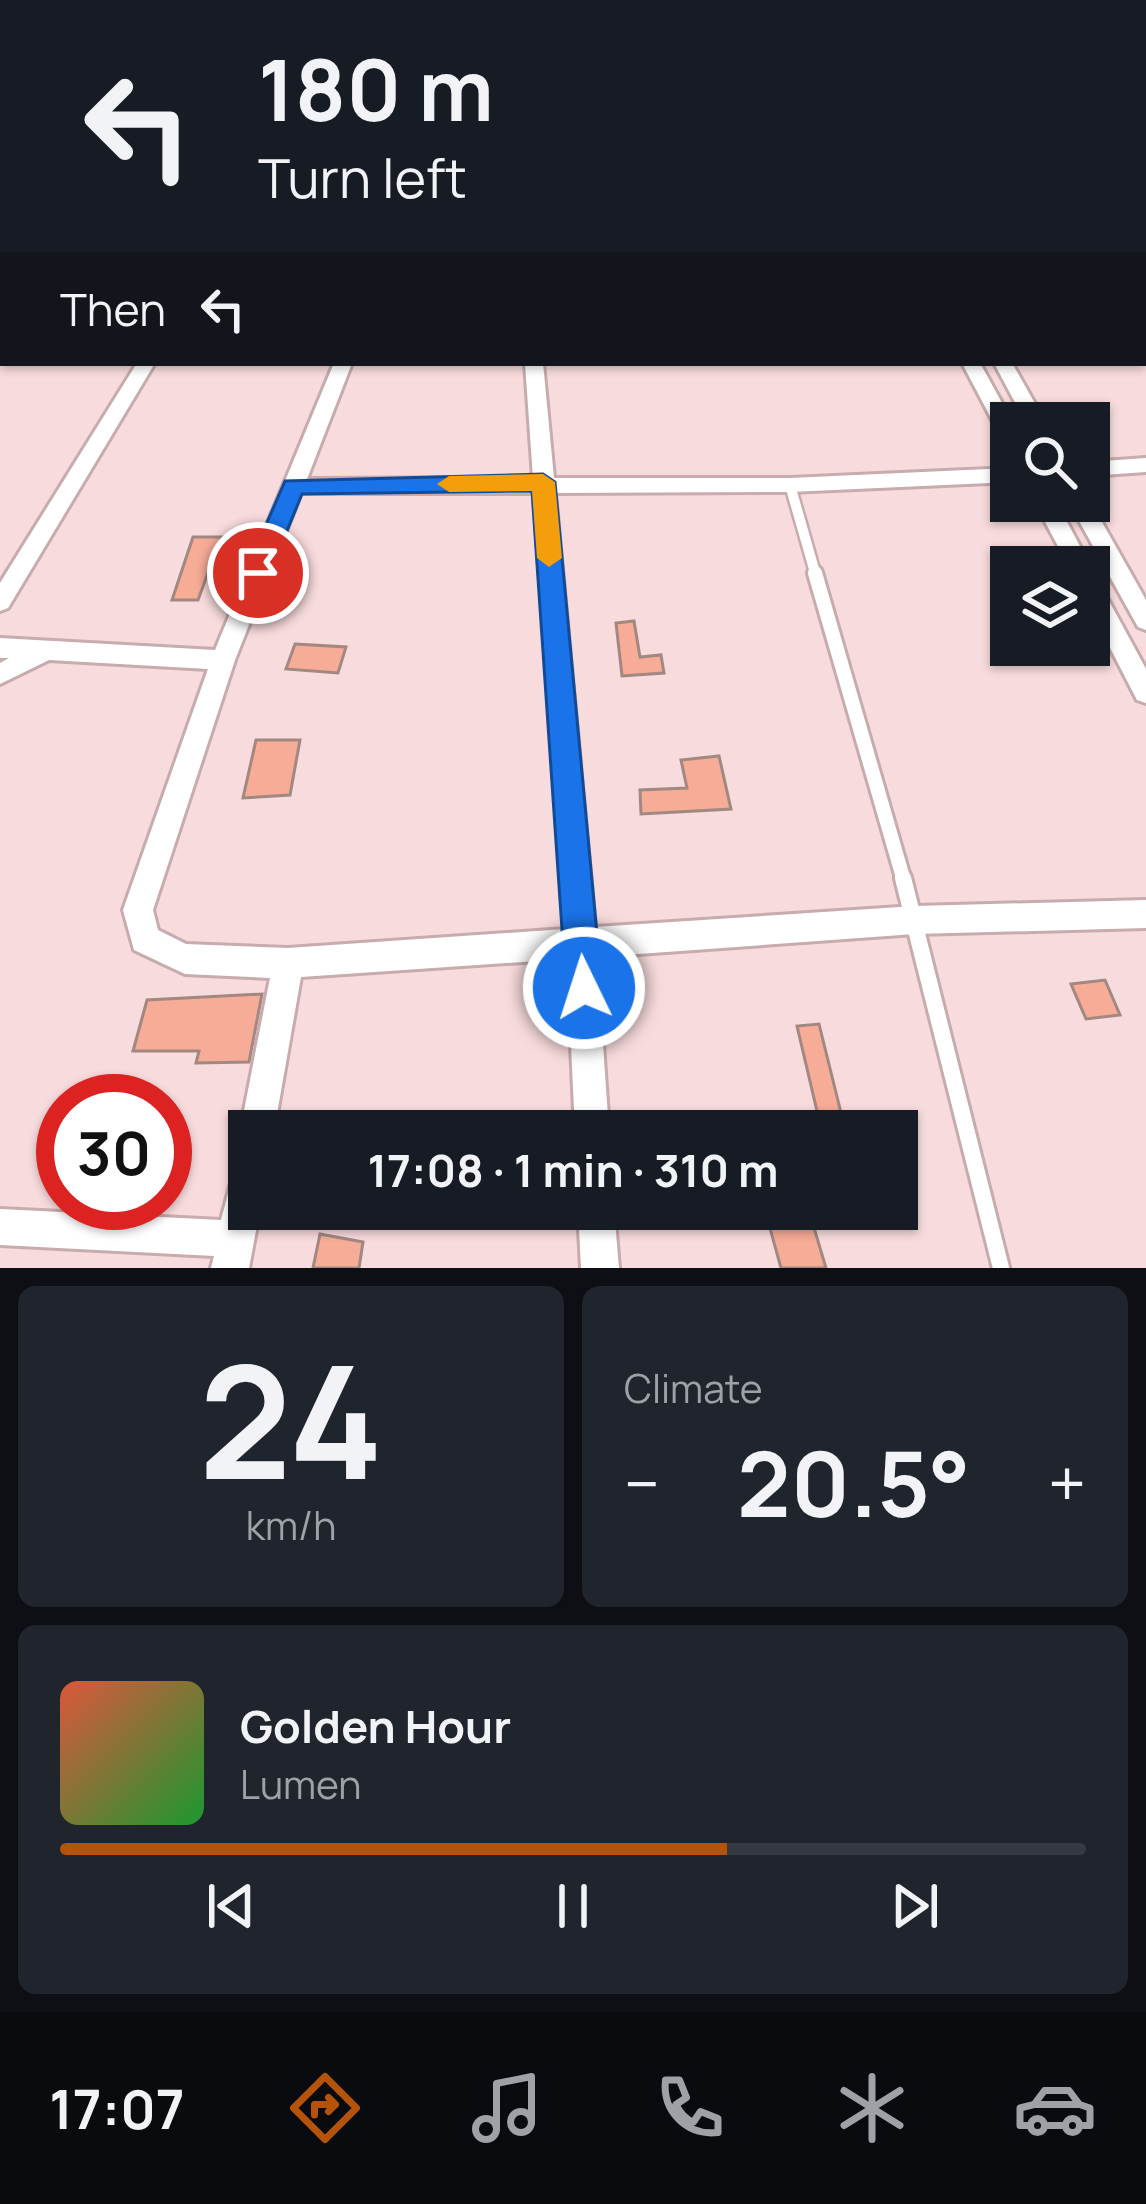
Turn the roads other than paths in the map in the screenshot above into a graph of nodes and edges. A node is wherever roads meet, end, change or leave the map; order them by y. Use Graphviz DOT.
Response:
graph roads {
  1 [pos="144,366"];
  2 [pos="342,366"];
  3 [pos="534,366"];
  4 [pos="973,366"];
  5 [pos="1005,366"];
  6 [pos="992,402"];
  7 [pos="1024,402"];
  8 [pos="1146,465"];
  9 [pos="1110,468"];
  10 [pos="990,476"];
  11 [pos="543,482"];
  12 [pos="790,485"];
  13 [pos="293,486"];
  14 [pos="1091,522"];
  15 [pos="0,602"];
  16 [pos="1146,620"];
  17 [pos="1110,624"];
  18 [pos="0,648"];
  19 [pos="45,651"];
  20 [pos="223,660"];
  21 [pos="0,674"];
  22 [pos="1146,693"];
  23 [pos="1146,914"];
  24 [pos="915,920"];
  25 [pos="581,940"];
  26 [pos="288,963"];
  27 [pos="260,1110"];
  28 [pos="591,1110"];
  29 [pos="0,1227"];
  30 [pos="597,1230"];
  31 [pos="233,1253"];
  32 [pos="600,1268"];
  33 [pos="1001,1268"];
  1 -- 15 [label="street"];
  2 -- 13 [label="street"];
  3 -- 11 [label="street"];
  4 -- 6 [label="street"];
  5 -- 7 [label="street"];
  8 -- 9 [label="street"];
  10 -- 12 [label="street"];
  11 -- 12 [label="street"];
  11 -- 13 [label="street"];
  11 -- 25 [label="street"];
  12 -- 24 [label="lane"];
  13 -- 20 [label="street"];
  14 -- 16 [label="street"];
  17 -- 22 [label="street"];
  18 -- 19 [label="street"];
  19 -- 20 [label="street"];
  19 -- 21 [label="street"];
  20 -- 26 [label="street"];
  23 -- 24 [label="street"];
  24 -- 25 [label="street"];
  24 -- 33 [label="lane"];
  25 -- 26 [label="street"];
  25 -- 28 [label="street"];
  26 -- 27 [label="street"];
  29 -- 31 [label="street"];
  30 -- 32 [label="street"];
}
